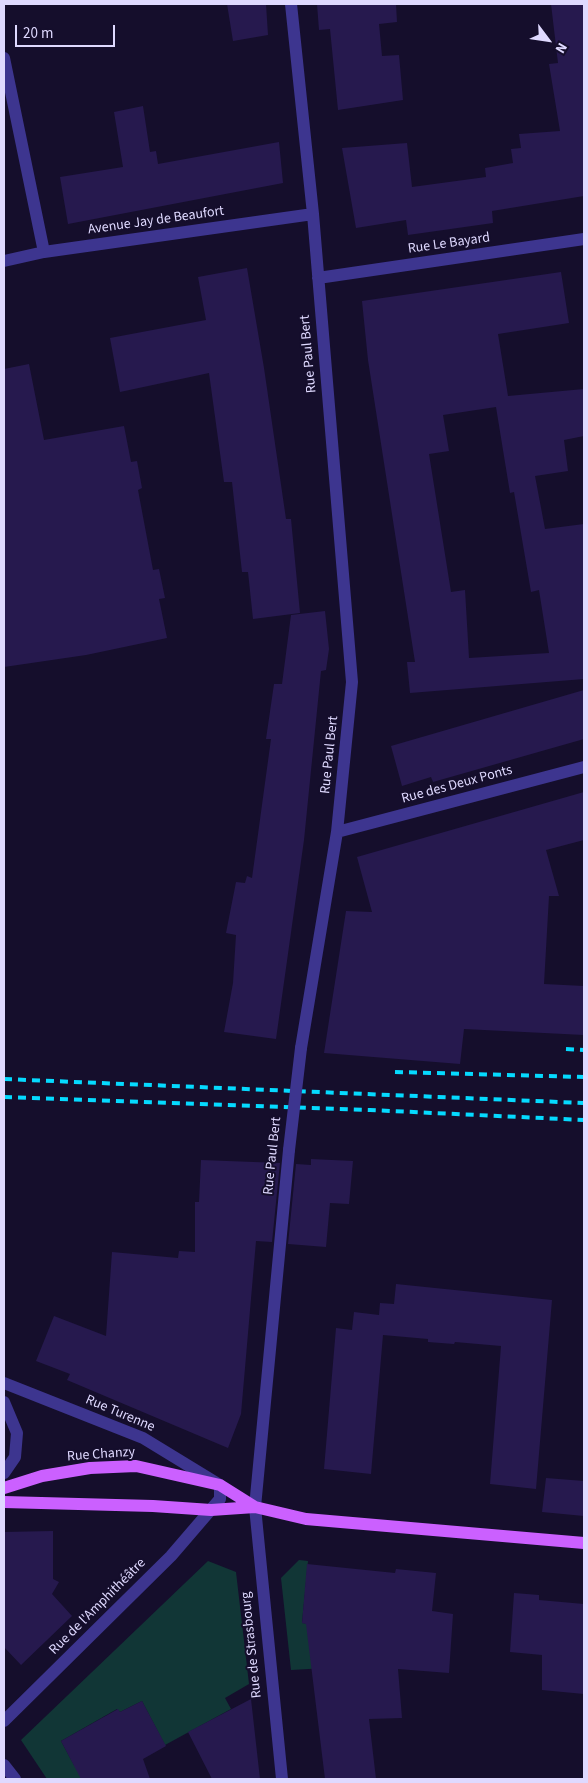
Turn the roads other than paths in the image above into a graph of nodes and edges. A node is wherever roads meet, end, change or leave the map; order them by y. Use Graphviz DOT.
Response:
graph roads {
  1 [pos="291,4"];
  2 [pos="4,58"];
  3 [pos="313,214"];
  4 [pos="584,239"];
  5 [pos="44,252"];
  6 [pos="4,261"];
  7 [pos="318,278"];
  8 [pos="584,767"];
  9 [pos="337,832"];
  10 [pos="4,1383"];
  11 [pos="4,1402"];
  12 [pos="4,1473"];
  13 [pos="220,1486"];
  14 [pos="4,1488"];
  15 [pos="4,1502"];
  16 [pos="255,1507"];
  17 [pos="210,1510"];
  18 [pos="584,1543"];
  19 [pos="4,1721"];
  20 [pos="4,1765"];
  21 [pos="15,1779"];
  22 [pos="282,1779"];
  1 -- 3 [label="street, Rue Paul Bert"];
  2 -- 5 [label="street"];
  3 -- 5 [label="street, Avenue Jay de Beaufort"];
  3 -- 7 [label="street, Rue Paul Bert"];
  4 -- 7 [label="street, Rue Le Bayard"];
  5 -- 6 [label="street, Avenue Jay de Beaufort"];
  7 -- 9 [label="street, Rue Paul Bert"];
  8 -- 9 [label="street, Rue des Deux Ponts"];
  9 -- 16 [label="street, Rue Paul Bert, bridge"];
  10 -- 13 [label="street, Rue Turenne"];
  11 -- 12 [label="street"];
  13 -- 14 [label="main road, Rue Chanzy"];
  13 -- 16 [label="main road, Rue Chanzy"];
  13 -- 17 [label="street"];
  15 -- 17 [label="main road"];
  16 -- 17 [label="main road"];
  16 -- 18 [label="main road"];
  16 -- 22 [label="street, Rue de Strasbourg"];
  17 -- 19 [label="street, Rue de l'Amphithéâtre"];
  20 -- 21 [label="street"];
}
